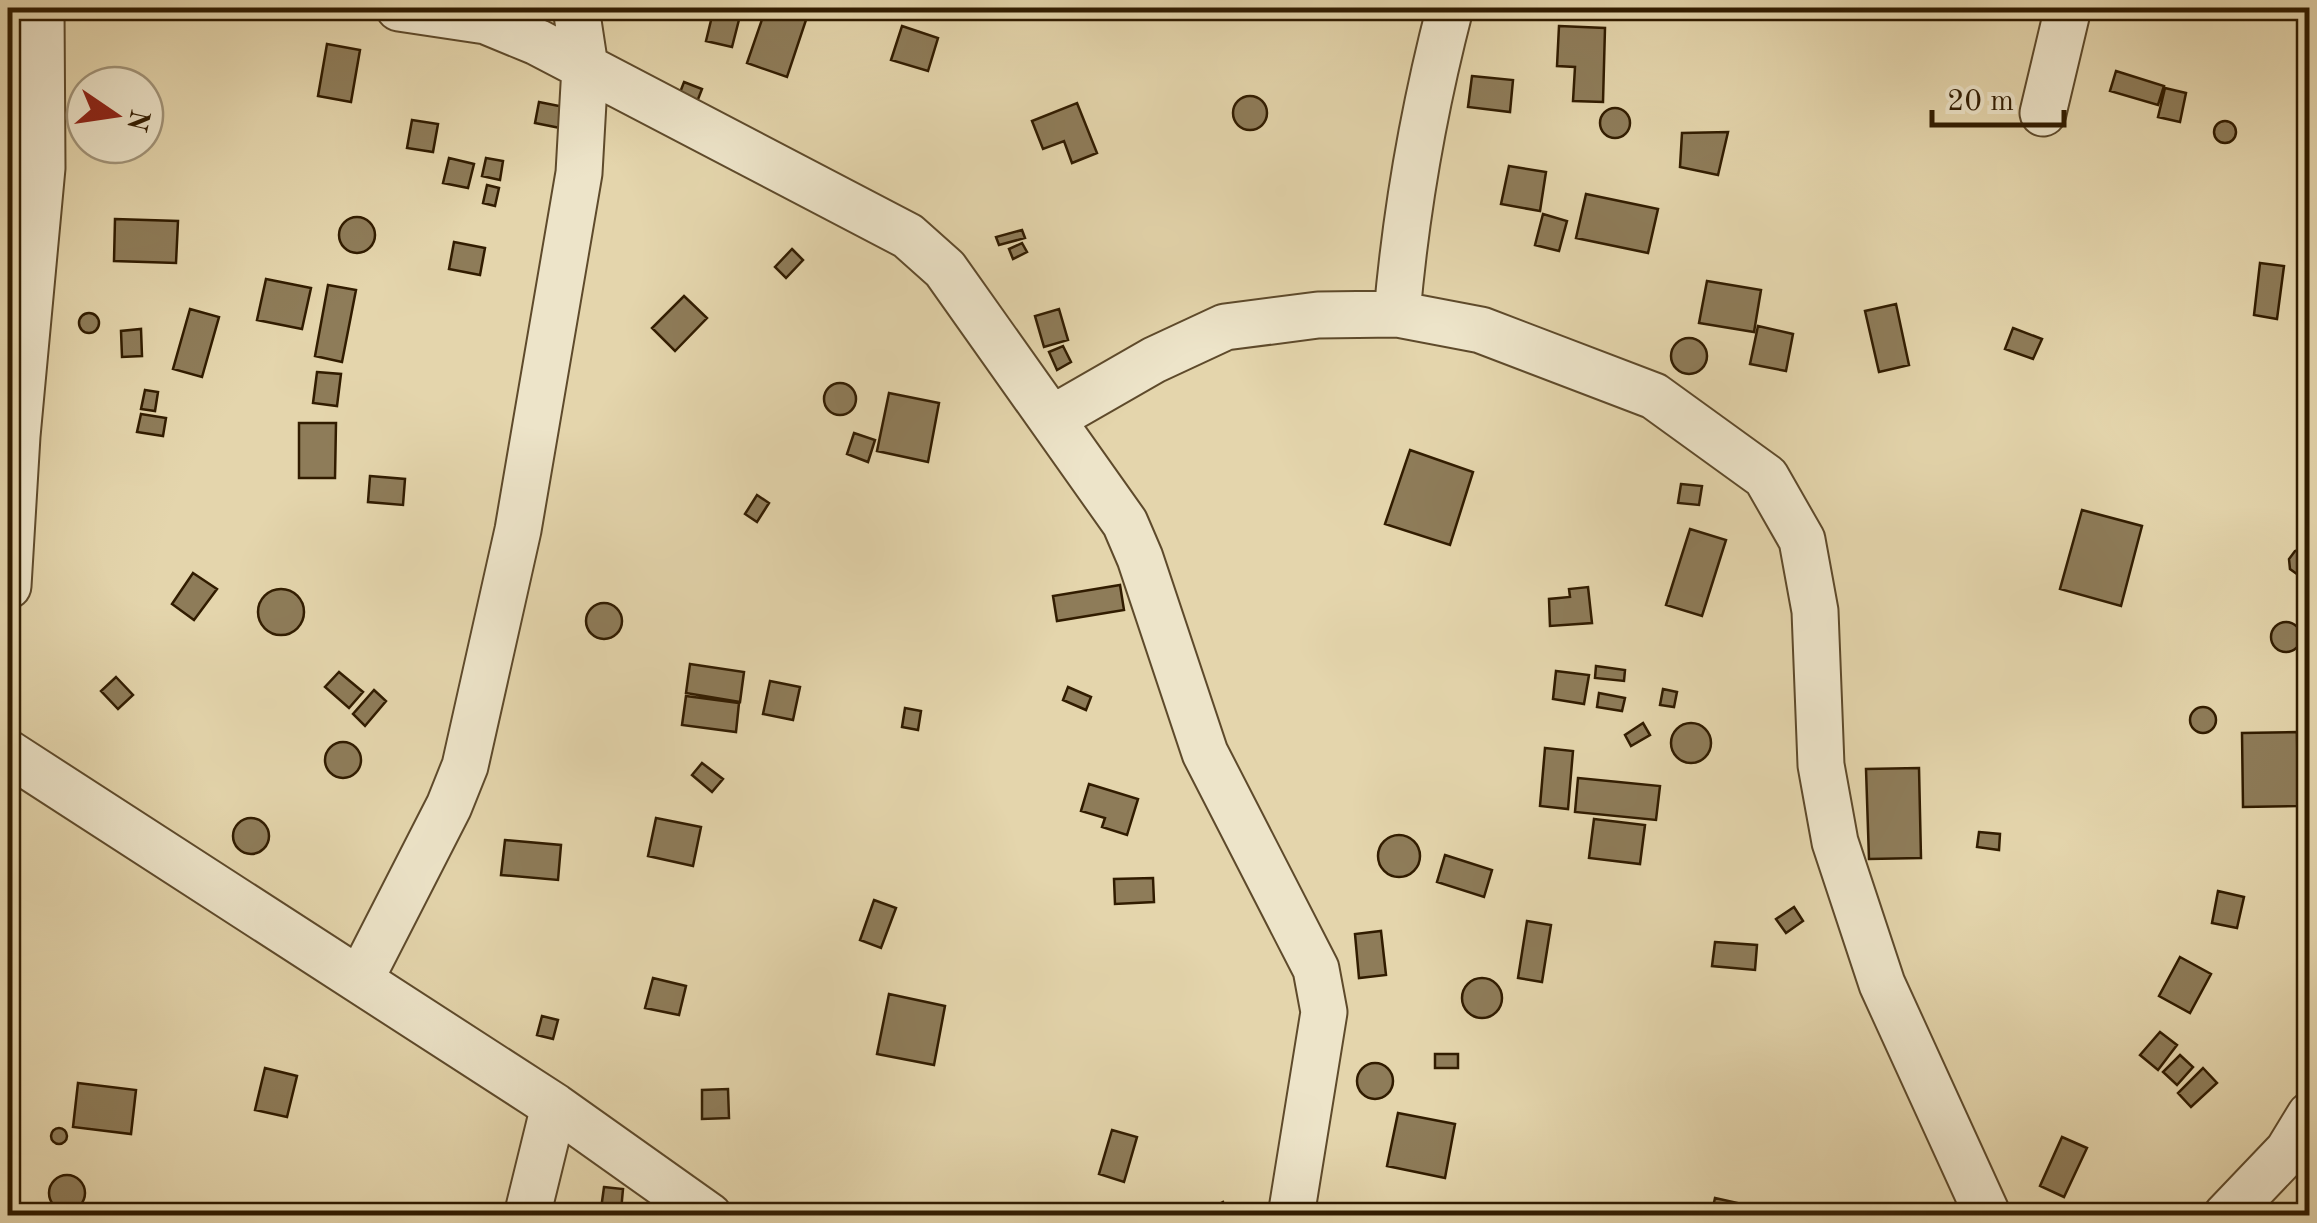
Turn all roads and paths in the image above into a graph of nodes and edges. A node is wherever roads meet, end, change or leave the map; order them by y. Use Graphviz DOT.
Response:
graph roads {
  1 [pos="41,8"];
  2 [pos="399,8"];
  3 [pos="576,8"];
  4 [pos="1450,8"];
  5 [pos="2068,8"];
  6 [pos="487,14"];
  7 [pos="584,67"];
  8 [pos="2043,113"];
  9 [pos="1398,314"];
  10 [pos="1054,418"];
  11 [pos="8,586"];
  12 [pos="8,753"];
  13 [pos="360,980"];
  14 [pos="554,1106"];
  15 [pos="2310,1116"];
  16 [pos="527,1216"];
  17 [pos="709,1216"];
  18 [pos="1291,1216"];
  19 [pos="1988,1216"];
  20 [pos="2226,1216"];
  1 -- 11 [label="street"];
  2 -- 6 [label="street"];
  3 -- 7 [label="street"];
  4 -- 9 [label="street"];
  5 -- 8 [label="street"];
  6 -- 7 [label="street"];
  7 -- 10 [label="street"];
  7 -- 13 [label="street"];
  9 -- 10 [label="street"];
  9 -- 19 [label="street"];
  10 -- 18 [label="street"];
  12 -- 13 [label="street"];
  13 -- 14 [label="street"];
  14 -- 16 [label="street"];
  14 -- 17 [label="street"];
  15 -- 20 [label="street"];
}
